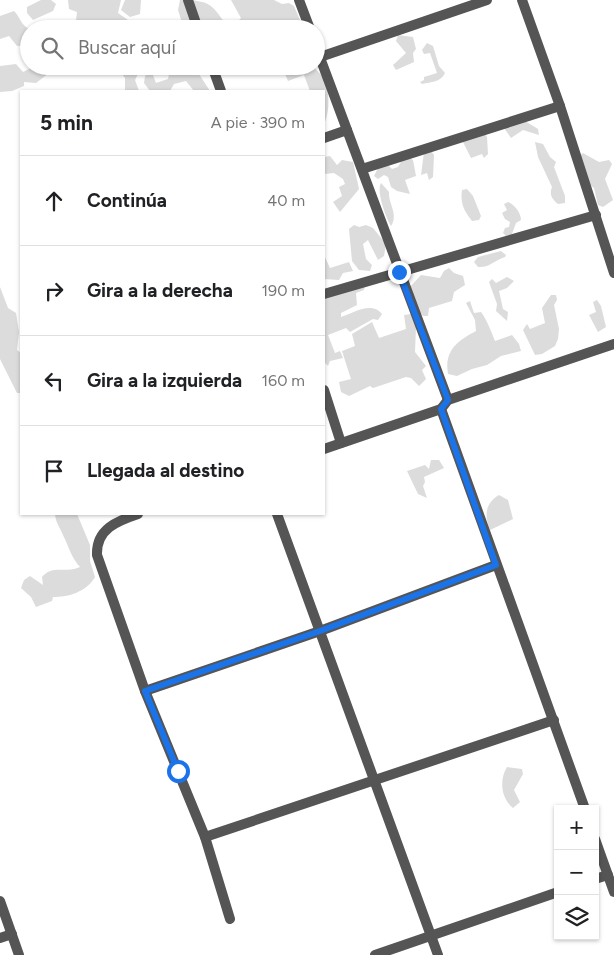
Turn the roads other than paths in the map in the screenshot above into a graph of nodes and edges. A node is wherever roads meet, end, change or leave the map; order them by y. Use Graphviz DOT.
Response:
graph roads {
  1 [pos="188,0"];
  2 [pos="299,0"];
  3 [pos="487,0"];
  4 [pos="522,0"];
  5 [pos="195,20"];
  6 [pos="307,20"];
  7 [pos="325,50"];
  8 [pos="325,70"];
  9 [pos="215,75"];
  10 [pos="221,90"];
  11 [pos="560,106"];
  12 [pos="348,130"];
  13 [pos="325,138"];
  14 [pos="362,169"];
  15 [pos="596,215"];
  16 [pos="399,272"];
  17 [pos="614,273"];
  18 [pos="325,294"];
  19 [pos="614,344"];
  20 [pos="325,393"];
  21 [pos="448,400"];
  22 [pos="441,409"];
  23 [pos="341,443"];
  24 [pos="325,449"];
  25 [pos="135,515"];
  26 [pos="277,515"];
  27 [pos="496,565"];
  28 [pos="320,631"];
  29 [pos="145,691"];
  30 [pos="554,720"];
  31 [pos="376,781"];
  32 [pos="584,805"];
  33 [pos="205,837"];
  34 [pos="599,850"];
  35 [pos="608,875"];
  36 [pos="599,878"];
  37 [pos="614,892"];
  38 [pos="554,893"];
  39 [pos="0,901"];
  40 [pos="230,919"];
  41 [pos="12,934"];
  42 [pos="431,935"];
  43 [pos="0,938"];
  44 [pos="19,955"];
  45 [pos="375,955"];
  46 [pos="438,955"];
  1 -- 5 [label="street"];
  2 -- 6 [label="street"];
  3 -- 7 [label="street"];
  4 -- 11 [label="street"];
  8 -- 12 [label="street"];
  9 -- 10 [label="street"];
  11 -- 14 [label="street"];
  11 -- 15 [label="street"];
  12 -- 13 [label="street"];
  12 -- 14 [label="street"];
  14 -- 16 [label="street"];
  15 -- 16 [label="street"];
  15 -- 17 [label="street"];
  16 -- 18 [label="street"];
  16 -- 21 [label="street"];
  19 -- 21 [label="street"];
  20 -- 23 [label="street"];
  21 -- 22 [label="street"];
  22 -- 23 [label="street"];
  22 -- 27 [label="street"];
  23 -- 24 [label="street"];
  25 -- 29 [label="street"];
  26 -- 28 [label="street"];
  27 -- 28 [label="street"];
  27 -- 30 [label="street"];
  28 -- 29 [label="street"];
  28 -- 31 [label="street"];
  29 -- 33 [label="street"];
  30 -- 31 [label="street"];
  30 -- 32 [label="street"];
  31 -- 33 [label="street"];
  31 -- 42 [label="street"];
  33 -- 40 [label="street"];
  34 -- 35 [label="street"];
  35 -- 36 [label="street"];
  35 -- 37 [label="street"];
  38 -- 42 [label="street"];
  39 -- 41 [label="street"];
  41 -- 43 [label="street"];
  41 -- 44 [label="street"];
  42 -- 45 [label="street"];
  42 -- 46 [label="street"];
}
